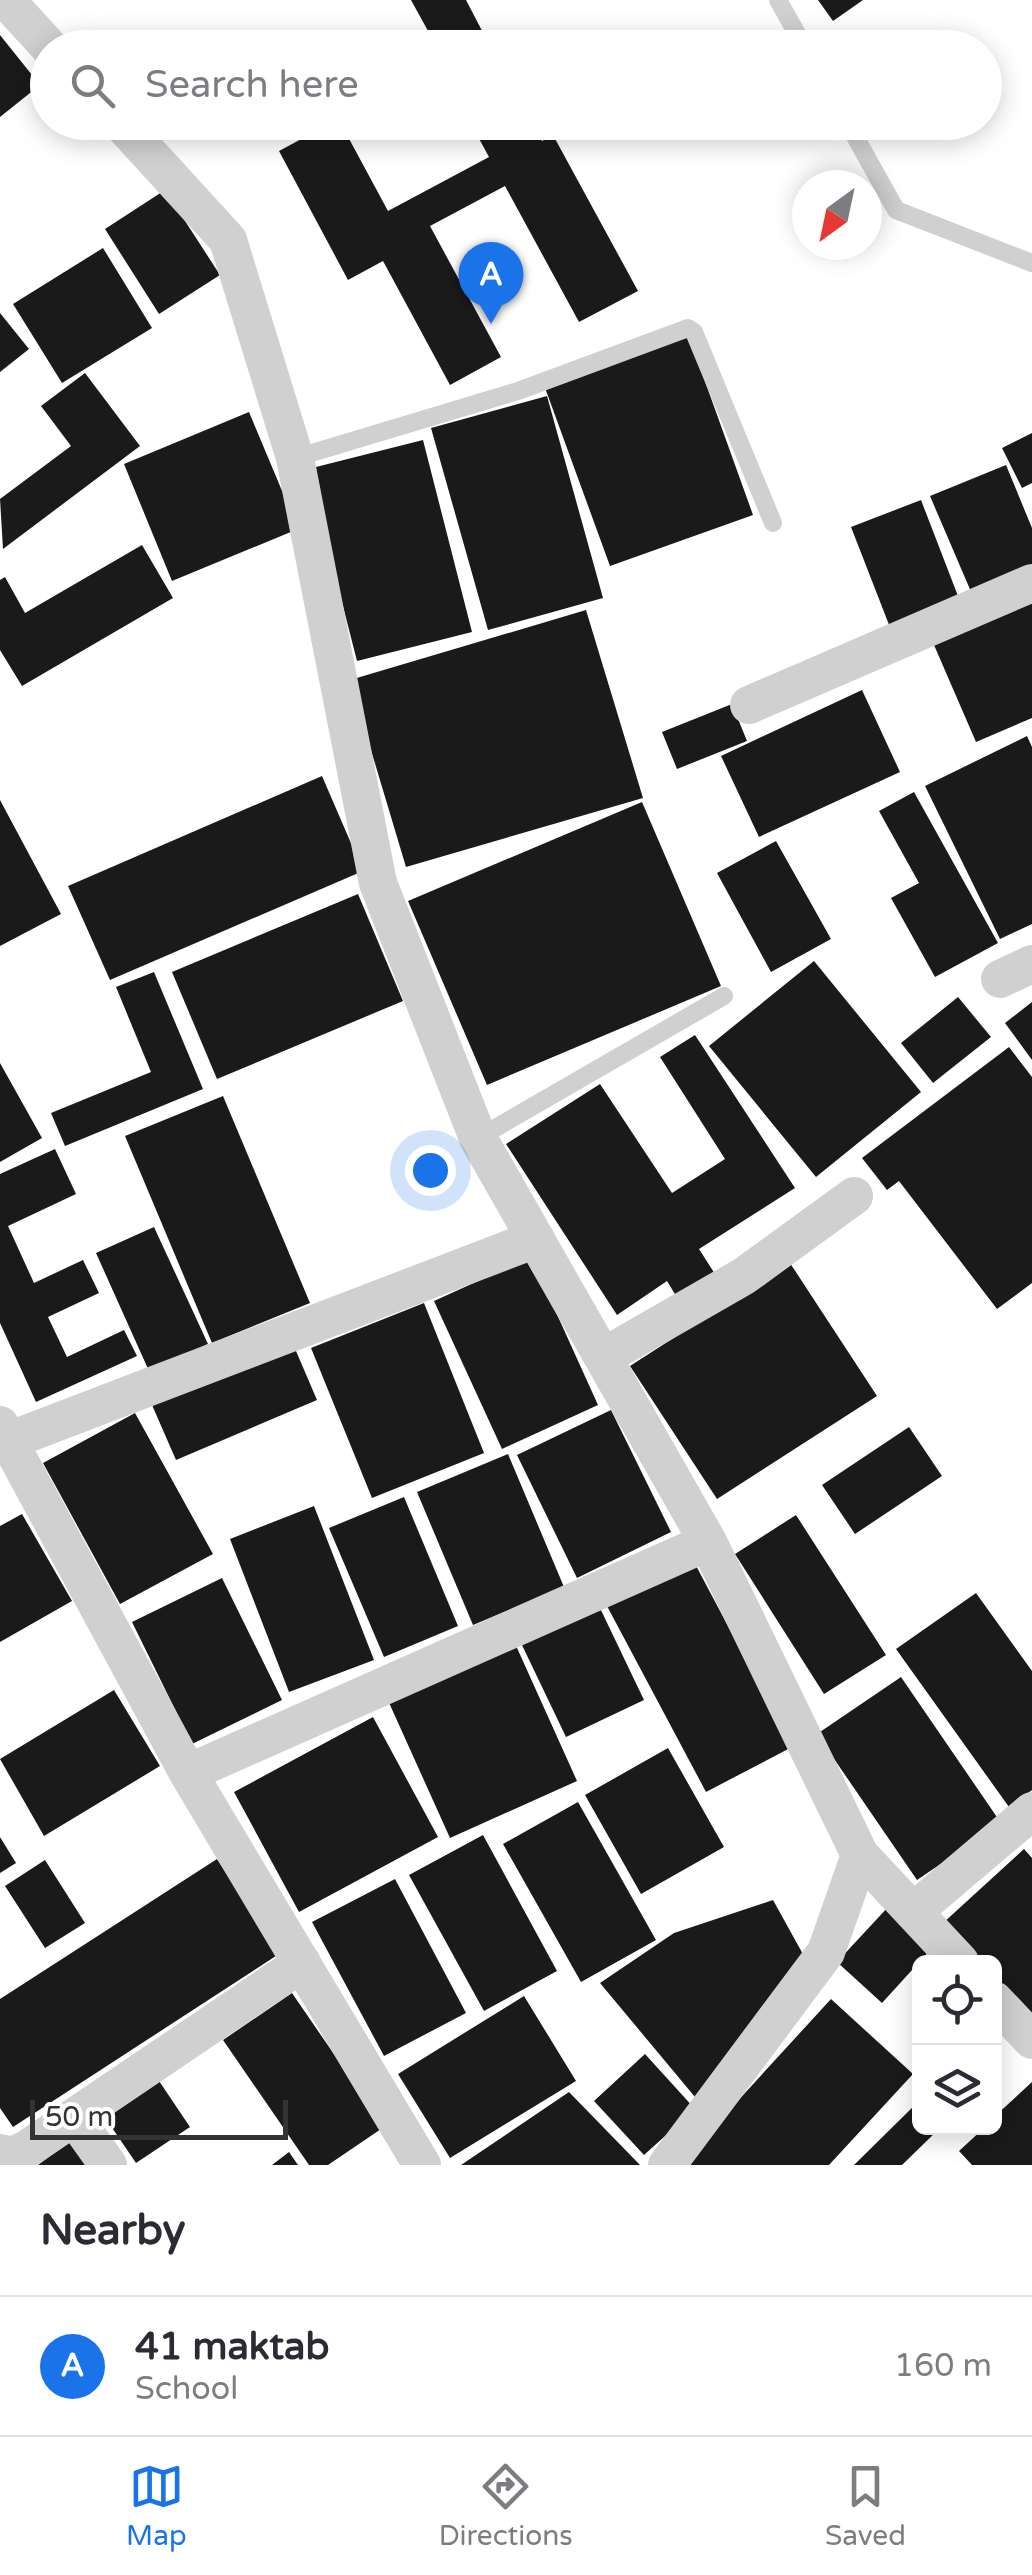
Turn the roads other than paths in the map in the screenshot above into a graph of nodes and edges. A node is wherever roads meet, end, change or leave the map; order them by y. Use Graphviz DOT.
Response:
graph roads {
  1 [pos="6,0"];
  2 [pos="778,0"];
  3 [pos="34,30"];
  4 [pos="795,30"];
  5 [pos="136,140"];
  6 [pos="856,140"];
  7 [pos="1032,263"];
  8 [pos="295,458"];
  9 [pos="772,523"];
  10 [pos="1032,583"];
  11 [pos="749,705"];
  12 [pos="724,996"];
  13 [pos="478,1138"];
  14 [pos="854,1196"];
  15 [pos="536,1239"];
  16 [pos="603,1357"];
  17 [pos="4,1433"];
  18 [pos="708,1542"];
  19 [pos="188,1773"];
  20 [pos="1032,1811"];
  21 [pos="860,1855"];
  22 [pos="913,1912"];
  23 [pos="953,1955"];
  24 [pos="302,1963"];
  25 [pos="1002,2008"];
  26 [pos="1032,2040"];
  27 [pos="74,2117"];
  28 [pos="0,2153"];
  29 [pos="108,2165"];
  30 [pos="422,2165"];
  31 [pos="667,2165"];
  1 -- 3 [label="street"];
  2 -- 4 [label="lane"];
  5 -- 8 [label="street"];
  6 -- 7 [label="lane"];
  8 -- 9 [label="lane"];
  8 -- 13 [label="street"];
  10 -- 11 [label="street"];
  12 -- 13 [label="lane"];
  13 -- 15 [label="street"];
  14 -- 16 [label="street"];
  15 -- 16 [label="street"];
  15 -- 17 [label="street"];
  16 -- 18 [label="street"];
  17 -- 19 [label="street"];
  18 -- 19 [label="street"];
  18 -- 21 [label="street"];
  19 -- 24 [label="street"];
  20 -- 22 [label="street"];
  21 -- 22 [label="street"];
  21 -- 31 [label="street"];
  22 -- 23 [label="street"];
  24 -- 27 [label="street"];
  24 -- 30 [label="street"];
  25 -- 26 [label="street"];
  27 -- 28 [label="street"];
  27 -- 29 [label="street"];
}
